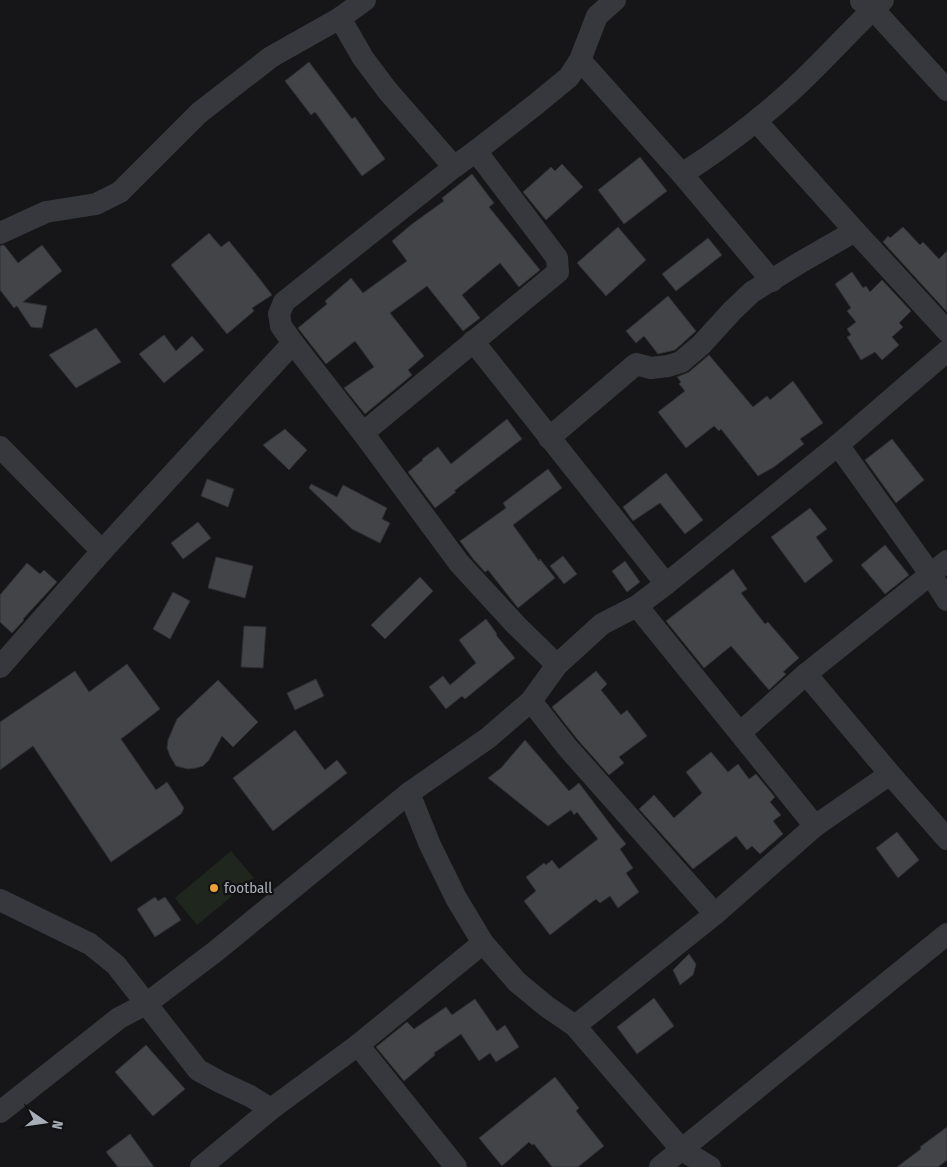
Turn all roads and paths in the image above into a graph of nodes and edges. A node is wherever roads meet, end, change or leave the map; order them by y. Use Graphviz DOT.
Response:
graph roads {
  1 [pos="365,0"];
  2 [pos="615,0"];
  3 [pos="872,3"];
  4 [pos="593,8"];
  5 [pos="340,18"];
  6 [pos="580,60"];
  7 [pos="947,90"];
  8 [pos="757,122"];
  9 [pos="476,151"];
  10 [pos="454,167"];
  11 [pos="682,174"];
  12 [pos="0,232"];
  13 [pos="855,232"];
  14 [pos="772,281"];
  15 [pos="947,331"];
  16 [pos="473,341"];
  17 [pos="293,343"];
  18 [pos="947,351"];
  19 [pos="362,433"];
  20 [pos="550,438"];
  21 [pos="838,445"];
  22 [pos="0,447"];
  23 [pos="102,551"];
  24 [pos="939,568"];
  25 [pos="666,584"];
  26 [pos="947,600"];
  27 [pos="637,606"];
  28 [pos="558,665"];
  29 [pos="0,667"];
  30 [pos="806,674"];
  31 [pos="531,701"];
  32 [pos="740,733"];
  33 [pos="890,774"];
  34 [pos="409,793"];
  35 [pos="815,826"];
  36 [pos="947,838"];
  37 [pos="0,900"];
  38 [pos="715,914"];
  39 [pos="947,934"];
  40 [pos="483,943"];
  41 [pos="146,1004"];
  42 [pos="575,1026"];
  43 [pos="358,1045"];
  44 [pos="271,1109"];
  45 [pos="0,1112"];
  46 [pos="682,1150"];
  47 [pos="201,1167"];
  48 [pos="456,1167"];
  49 [pos="660,1167"];
  50 [pos="710,1167"];
  1 -- 5 [label="street"];
  2 -- 4 [label="street"];
  3 -- 7 [label="street"];
  3 -- 8 [label="street"];
  4 -- 6 [label="street"];
  5 -- 10 [label="street"];
  5 -- 12 [label="street"];
  6 -- 9 [label="street"];
  6 -- 11 [label="street"];
  8 -- 11 [label="street"];
  8 -- 13 [label="street"];
  9 -- 10 [label="street"];
  9 -- 16 [label="street"];
  10 -- 17 [label="street"];
  11 -- 14 [label="street"];
  13 -- 14 [label="street"];
  13 -- 15 [label="street"];
  14 -- 20 [label="street"];
  16 -- 19 [label="street"];
  16 -- 20 [label="street"];
  17 -- 19 [label="street"];
  17 -- 23 [label="street"];
  18 -- 21 [label="street"];
  19 -- 28 [label="street"];
  20 -- 25 [label="street"];
  21 -- 24 [label="street"];
  21 -- 25 [label="street"];
  22 -- 23 [label="street"];
  23 -- 29 [label="street"];
  24 -- 26 [label="street"];
  24 -- 30 [label="street"];
  25 -- 27 [label="street"];
  27 -- 28 [label="street"];
  27 -- 32 [label="street"];
  28 -- 31 [label="street"];
  30 -- 32 [label="street"];
  30 -- 33 [label="street"];
  31 -- 34 [label="street"];
  31 -- 38 [label="street"];
  32 -- 35 [label="street"];
  33 -- 35 [label="street"];
  33 -- 36 [label="street"];
  34 -- 40 [label="street"];
  34 -- 41 [label="street"];
  35 -- 38 [label="street"];
  37 -- 41 [label="street"];
  38 -- 42 [label="street"];
  39 -- 46 [label="street"];
  40 -- 42 [label="street"];
  40 -- 43 [label="street"];
  41 -- 44 [label="street"];
  41 -- 45 [label="street"];
  42 -- 46 [label="street"];
  43 -- 44 [label="street"];
  43 -- 48 [label="street"];
  44 -- 47 [label="street"];
  46 -- 49 [label="street"];
  46 -- 50 [label="street"];
}
